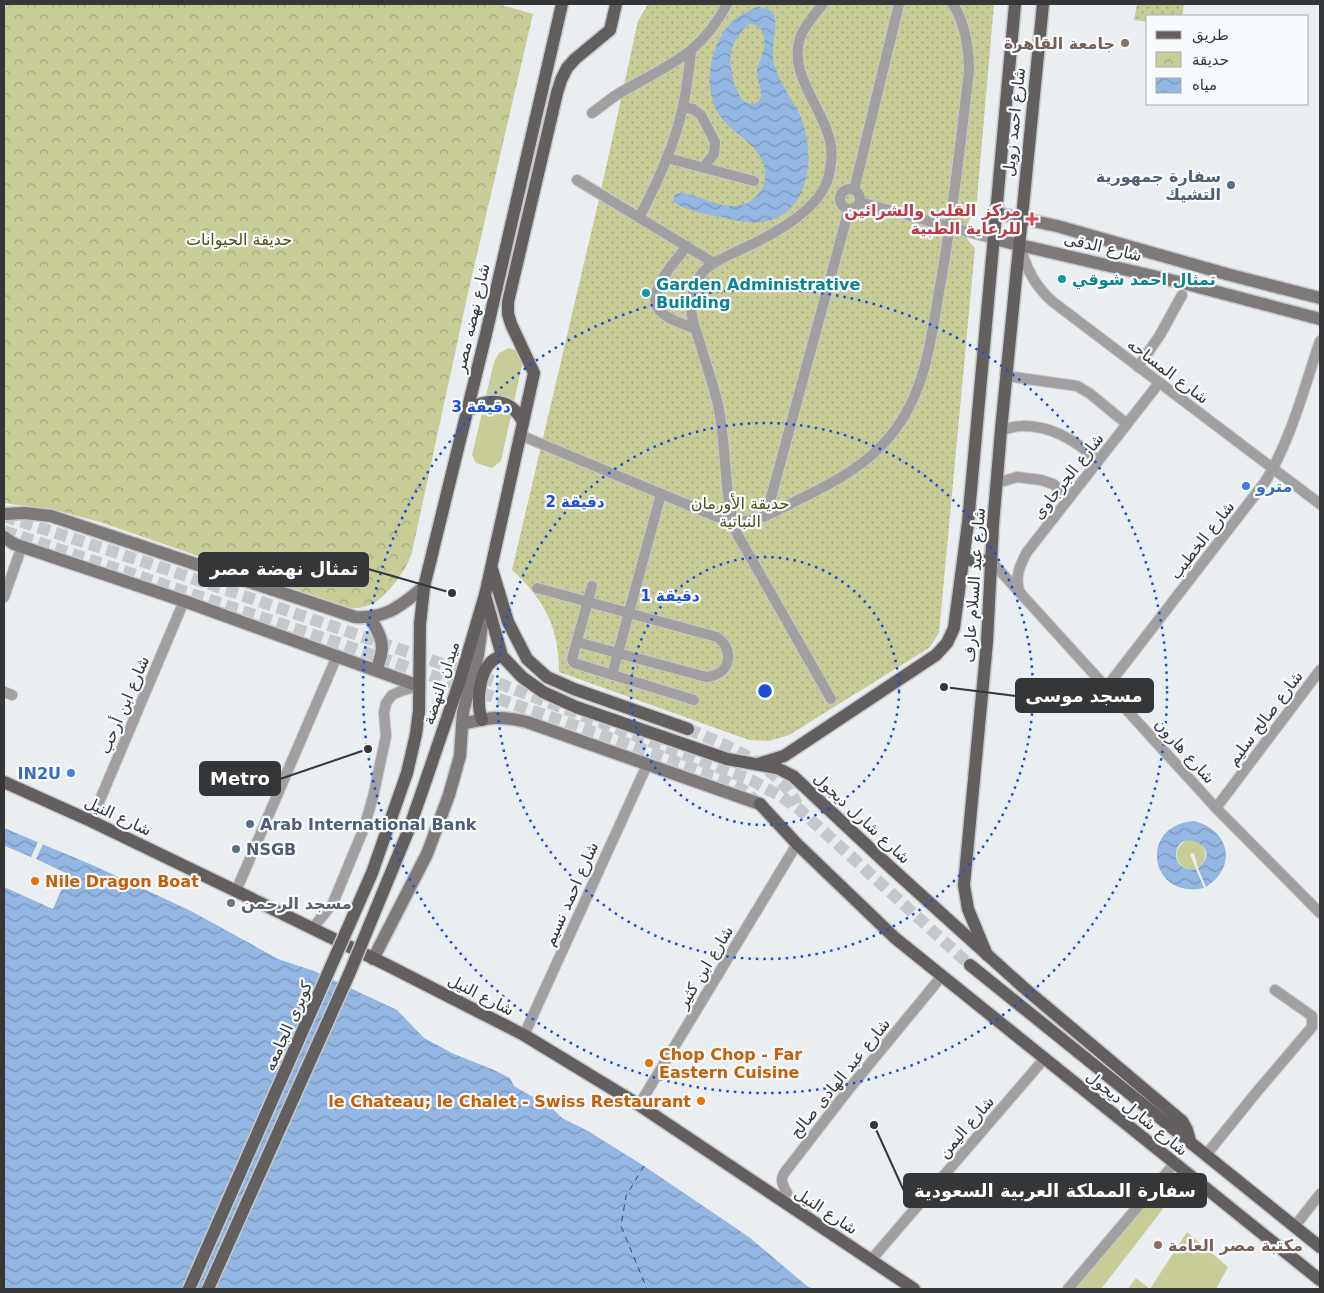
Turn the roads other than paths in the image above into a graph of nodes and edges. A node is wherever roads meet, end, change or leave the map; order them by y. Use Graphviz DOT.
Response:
graph roads {
  1 [pos="562,4"];
  2 [pos="616,4"];
  3 [pos="727,4"];
  4 [pos="823,4"];
  5 [pos="899,4"];
  6 [pos="953,4"];
  7 [pos="1015,4"];
  8 [pos="1043,4"];
  9 [pos="691,51"];
  10 [pos="683,106"];
  11 [pos="592,113"];
  12 [pos="667,158"];
  13 [pos="703,168"];
  14 [pos="577,180"];
  15 [pos="754,181"];
  16 [pos="854,190"];
  17 [pos="820,195"];
  18 [pos="840,198"];
  19 [pos="860,202"];
  20 [pos="849,209"];
  21 [pos="996,213"];
  22 [pos="639,218"];
  23 [pos="1021,219"];
  24 [pos="951,228"];
  25 [pos="994,239"];
  26 [pos="1019,244"];
  27 [pos="687,246"];
  28 [pos="714,263"];
  29 [pos="1182,295"];
  30 [pos="1320,298"];
  31 [pos="1320,319"];
  32 [pos="695,329"];
  33 [pos="1320,341"];
  34 [pos="1138,367"];
  35 [pos="1006,376"];
  36 [pos="1159,383"];
  37 [pos="468,410"];
  38 [pos="1126,424"];
  39 [pos="522,429"];
  40 [pos="1001,430"];
  41 [pos="1098,461"];
  42 [pos="1274,469"];
  43 [pos="997,483"];
  44 [pos="661,494"];
  45 [pos="1070,497"];
  46 [pos="1320,504"];
  47 [pos="4,514"];
  48 [pos="766,516"];
  49 [pos="733,522"];
  50 [pos="4,537"];
  51 [pos="22,546"];
  52 [pos="965,560"];
  53 [pos="991,561"];
  54 [pos="491,566"];
  55 [pos="592,586"];
  56 [pos="424,587"];
  57 [pos="537,588"];
  58 [pos="1020,594"];
  59 [pos="485,595"];
  60 [pos="4,597"];
  61 [pos="184,601"];
  62 [pos="588,602"];
  63 [pos="629,613"];
  64 [pos="370,618"];
  65 [pos="419,641"];
  66 [pos="577,642"];
  67 [pos="618,653"];
  68 [pos="337,656"];
  69 [pos="502,656"];
  70 [pos="376,670"];
  71 [pos="1320,670"];
  72 [pos="612,675"];
  73 [pos="419,686"];
  74 [pos="1106,688"];
  75 [pos="831,699"];
  76 [pos="694,700"];
  77 [pos="482,720"];
  78 [pos="462,724"];
  79 [pos="688,729"];
  80 [pos="754,764"];
  81 [pos="647,765"];
  82 [pos="407,773"];
  83 [pos="4,782"];
  84 [pos="760,804"];
  85 [pos="1216,808"];
  86 [pos="91,821"];
  87 [pos="797,844"];
  88 [pos="236,890"];
  89 [pos="1320,913"];
  90 [pos="312,929"];
  91 [pos="988,955"];
  92 [pos="373,959"];
  93 [pos="970,965"];
  94 [pos="942,977"];
  95 [pos="1275,990"];
  96 [pos="524,1035"];
  97 [pos="1045,1058"];
  98 [pos="638,1105"];
  99 [pos="1190,1142"];
  100 [pos="1206,1155"];
  101 [pos="1174,1164"];
  102 [pos="1320,1194"];
  103 [pos="778,1198"];
  104 [pos="1295,1226"];
  105 [pos="1320,1247"];
  106 [pos="871,1260"];
  107 [pos="1320,1280"];
  108 [pos="189,1289"];
  109 [pos="208,1289"];
  110 [pos="914,1289"];
  111 [pos="1068,1289"];
  1 -- 37 [label="main road, شارع نهضه مصر"];
  2 -- 39 [label="main road, شارع نهضه مصر"];
  3 -- 9 [label="street"];
  4 -- 17 [label="street"];
  5 -- 16 [label="street"];
  6 -- 24 [label="street"];
  7 -- 21 [label="main road, شارع احمد زويل"];
  8 -- 23 [label="main road, شارع احمد زويل"];
  9 -- 10 [label="street"];
  9 -- 11 [label="street"];
  10 -- 12 [label="street"];
  10 -- 13 [label="street"];
  12 -- 13 [label="street"];
  12 -- 22 [label="street"];
  13 -- 15 [label="street"];
  14 -- 22 [label="street"];
  16 -- 18 [label="street"];
  16 -- 19 [label="street"];
  17 -- 18 [label="street"];
  17 -- 28 [label="street"];
  18 -- 20 [label="street"];
  19 -- 20 [label="street"];
  19 -- 24 [label="street"];
  20 -- 48 [label="street"];
  21 -- 23 [label="street, شارع الدقى"];
  21 -- 25 [label="main road, شارع احمد زويل"];
  22 -- 27 [label="street"];
  23 -- 26 [label="main road, شارع احمد زويل"];
  23 -- 30 [label="street, شارع الدقى"];
  24 -- 25 [label="street"];
  24 -- 48 [label="street"];
  25 -- 26 [label="street, شارع الدقى"];
  25 -- 52 [label="main road, شارع عبد السلام عارف"];
  26 -- 31 [label="street, شارع الدقى"];
  26 -- 34 [label="street, شارع المساحه"];
  26 -- 35 [label="main road, شارع عبد السلام عارف"];
  27 -- 28 [label="street"];
  27 -- 32 [label="street"];
  28 -- 32 [label="street"];
  29 -- 34 [label="street"];
  32 -- 49 [label="street"];
  33 -- 42 [label="street, شارع الخطيب"];
  34 -- 36 [label="street, شارع المساحه"];
  35 -- 38 [label="street"];
  35 -- 40 [label="main road, شارع عبد السلام عارف"];
  36 -- 38 [label="street, شارع الجرجاوى"];
  36 -- 42 [label="street, شارع المساحه"];
  37 -- 39 [label="main road"];
  37 -- 56 [label="main road, شارع نهضه مصر"];
  38 -- 41 [label="street, شارع الجرجاوى"];
  39 -- 44 [label="street"];
  39 -- 54 [label="main road, شارع نهضه مصر"];
  40 -- 41 [label="street"];
  40 -- 43 [label="main road, شارع عبد السلام عارف"];
  41 -- 45 [label="street, شارع الجرجاوى"];
  42 -- 46 [label="street, شارع المساحه"];
  42 -- 74 [label="street, شارع الخطيب"];
  43 -- 45 [label="street"];
  43 -- 53 [label="main road, شارع عبد السلام عارف"];
  44 -- 49 [label="street"];
  44 -- 63 [label="street"];
  45 -- 58 [label="street, شارع الجرجاوى"];
  47 -- 64 [label="street"];
  48 -- 49 [label="street"];
  49 -- 75 [label="street"];
  50 -- 51 [label="street"];
  51 -- 60 [label="street"];
  51 -- 61 [label="street"];
  52 -- 53 [label="main road"];
  52 -- 80 [label="main road, شارع عبد السلام عارف"];
  53 -- 58 [label="street, شارع هارون"];
  53 -- 91 [label="main road, شارع عبد السلام عارف"];
  54 -- 59 [label="main road, شارع نهضه مصر"];
  54 -- 79 [label="main road"];
  55 -- 62 [label="street"];
  56 -- 64 [label="street"];
  56 -- 65 [label="main road, شارع نهضه مصر"];
  57 -- 62 [label="street"];
  58 -- 74 [label="street, شارع هارون"];
  59 -- 69 [label="main road, شارع شارل ديجول"];
  59 -- 78 [label="street"];
  59 -- 109 [label="main road, ميدان النهضة, bridge"];
  61 -- 68 [label="street"];
  61 -- 86 [label="street, شارع ابن أرحب"];
  62 -- 63 [label="street"];
  62 -- 66 [label="street"];
  63 -- 67 [label="street"];
  63 -- 67 [label="street"];
  64 -- 70 [label="street"];
  65 -- 73 [label="main road, ميدان النهضة"];
  66 -- 67 [label="street"];
  66 -- 72 [label="street"];
  67 -- 72 [label="street"];
  68 -- 70 [label="street"];
  68 -- 88 [label="street"];
  69 -- 77 [label="main road"];
  69 -- 80 [label="main road, شارع شارل ديجول"];
  70 -- 73 [label="street"];
  71 -- 85 [label="street, شارع صالح سليم"];
  72 -- 76 [label="street"];
  73 -- 82 [label="main road, ميدان النهضة"];
  73 -- 90 [label="street"];
  74 -- 85 [label="street, شارع هارون"];
  77 -- 78 [label="street"];
  77 -- 81 [label="street"];
  78 -- 92 [label="street"];
  80 -- 91 [label="main road, شارع شارل ديجول"];
  81 -- 84 [label="street"];
  81 -- 96 [label="street, شارع احمد نسيم"];
  82 -- 108 [label="main road, كوبرى الجامعه, bridge"];
  83 -- 86 [label="main road, شارع النيل"];
  84 -- 87 [label="main road, شارع شارل ديجول"];
  85 -- 89 [label="street, شارع هارون"];
  86 -- 88 [label="main road, شارع النيل"];
  87 -- 94 [label="main road, شارع شارل ديجول"];
  87 -- 98 [label="street, شارع ابن كثير"];
  88 -- 90 [label="main road, شارع النيل"];
  90 -- 92 [label="main road, شارع النيل"];
  91 -- 99 [label="main road, شارع شارل ديجول"];
  92 -- 96 [label="main road, شارع النيل"];
  93 -- 99 [label="main road, شارع شارل ديجول"];
  94 -- 97 [label="main road, شارع شارل ديجول"];
  94 -- 103 [label="street, شارع عبد الهادى صالح"];
  95 -- 100 [label="street"];
  96 -- 98 [label="main road, شارع النيل"];
  97 -- 101 [label="main road, شارع شارل ديجول"];
  97 -- 106 [label="street, شارع اليمن"];
  98 -- 103 [label="main road, شارع النيل"];
  99 -- 100 [label="main road, شارع شارل ديجول"];
  100 -- 104 [label="main road, شارع شارل ديجول"];
  101 -- 107 [label="main road, شارع شارل ديجول"];
  101 -- 111 [label="street"];
  102 -- 104 [label="street"];
  103 -- 106 [label="main road, شارع النيل"];
  104 -- 105 [label="main road, شارع شارل ديجول"];
  106 -- 110 [label="main road, شارع النيل"];
}
